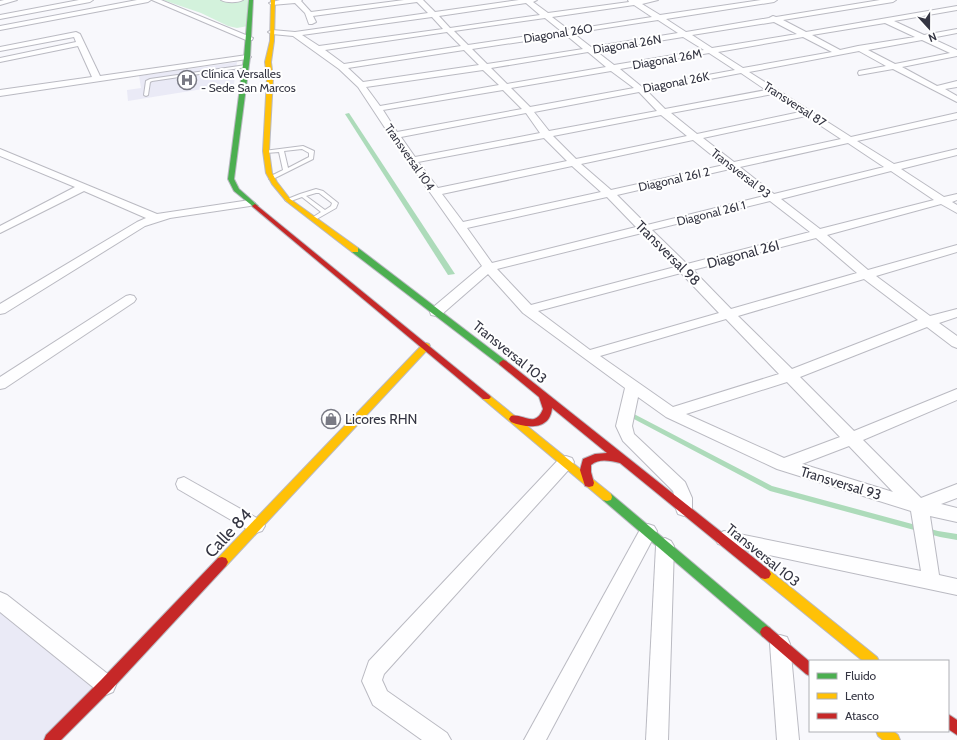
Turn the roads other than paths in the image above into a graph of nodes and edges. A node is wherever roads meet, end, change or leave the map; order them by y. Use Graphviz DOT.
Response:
graph roads {
  1 [pos="14,0"];
  2 [pos="90,0"];
  3 [pos="148,0"];
  4 [pos="155,0"];
  5 [pos="224,0"];
  6 [pos="240,0"];
  7 [pos="251,0"];
  8 [pos="296,0"];
  9 [pos="299,0"];
  10 [pos="419,0"];
  11 [pos="529,0"];
  12 [pos="655,0"];
  13 [pos="739,0"];
  14 [pos="774,0"];
  15 [pos="841,0"];
  16 [pos="893,0"];
  17 [pos="634,1"];
  18 [pos="0,2"];
  19 [pos="272,2"];
  20 [pos="747,4"];
  21 [pos="955,5"];
  22 [pos="854,6"];
  23 [pos="34,11"];
  24 [pos="309,14"];
  25 [pos="433,14"];
  26 [pos="547,16"];
  27 [pos="0,17"];
  28 [pos="659,18"];
  29 [pos="776,19"];
  30 [pos="40,21"];
  31 [pos="886,21"];
  32 [pos="250,26"];
  33 [pos="0,28"];
  34 [pos="228,30"];
  35 [pos="957,30"];
  36 [pos="310,31"];
  37 [pos="449,31"];
  38 [pos="272,32"];
  39 [pos="567,32"];
  40 [pos="295,34"];
  41 [pos="686,34"];
  42 [pos="806,35"];
  43 [pos="921,37"];
  44 [pos="249,38"];
  45 [pos="80,43"];
  46 [pos="466,48"];
  47 [pos="858,48"];
  48 [pos="0,49"];
  49 [pos="318,49"];
  50 [pos="590,50"];
  51 [pos="712,51"];
  52 [pos="838,52"];
  53 [pos="957,54"];
  54 [pos="0,60"];
  55 [pos="246,62"];
  56 [pos="894,66"];
  57 [pos="342,67"];
  58 [pos="485,67"];
  59 [pos="614,68"];
  60 [pos="196,69"];
  61 [pos="260,69"];
  62 [pos="742,70"];
  63 [pos="862,73"];
  64 [pos="270,78"];
  65 [pos="97,79"];
  66 [pos="243,80"];
  67 [pos="957,84"];
  68 [pos="361,85"];
  69 [pos="505,87"];
  70 [pos="938,88"];
  71 [pos="640,89"];
  72 [pos="774,91"];
  73 [pos="0,93"];
  74 [pos="146,95"];
  75 [pos="957,99"];
  76 [pos="376,109"];
  77 [pos="528,110"];
  78 [pos="663,112"];
  79 [pos="808,113"];
  80 [pos="955,118"];
  81 [pos="394,135"];
  82 [pos="547,135"];
  83 [pos="694,136"];
  84 [pos="848,140"];
  85 [pos="281,150"];
  86 [pos="266,152"];
  87 [pos="957,152"];
  88 [pos="1,153"];
  89 [pos="412,160"];
  90 [pos="574,163"];
  91 [pos="732,166"];
  92 [pos="890,168"];
  93 [pos="286,170"];
  94 [pos="271,178"];
  95 [pos="84,187"];
  96 [pos="435,192"];
  97 [pos="609,193"];
  98 [pos="302,195"];
  99 [pos="957,197"];
  100 [pos="773,198"];
  101 [pos="288,200"];
  102 [pos="942,201"];
  103 [pos="250,203"];
  104 [pos="957,210"];
  105 [pos="325,212"];
  106 [pos="0,218"];
  107 [pos="156,218"];
  108 [pos="313,219"];
  109 [pos="12,224"];
  110 [pos="460,226"];
  111 [pos="645,229"];
  112 [pos="0,230"];
  113 [pos="818,233"];
  114 [pos="957,248"];
  115 [pos="489,267"];
  116 [pos="684,270"];
  117 [pos="867,275"];
  118 [pos="130,299"];
  119 [pos="0,310"];
  120 [pos="528,310"];
  121 [pos="436,312"];
  122 [pos="957,313"];
  123 [pos="730,315"];
  124 [pos="929,321"];
  125 [pos="957,343"];
  126 [pos="426,346"];
  127 [pos="588,355"];
  128 [pos="789,376"];
  129 [pos="0,384"];
  130 [pos="633,386"];
  131 [pos="957,394"];
  132 [pos="543,396"];
  133 [pos="671,413"];
  134 [pos="511,417"];
  135 [pos="852,439"];
  136 [pos="620,459"];
  137 [pos="566,462"];
  138 [pos="783,465"];
  139 [pos="590,483"];
  140 [pos="184,484"];
  141 [pos="957,491"];
  142 [pos="684,510"];
  143 [pos="920,512"];
  144 [pos="957,515"];
  145 [pos="256,526"];
  146 [pos="648,531"];
  147 [pos="720,538"];
  148 [pos="665,546"];
  149 [pos="931,581"];
  150 [pos="957,587"];
  151 [pos="0,602"];
  152 [pos="780,644"];
  153 [pos="872,660"];
  154 [pos="809,669"];
  155 [pos="106,685"];
  156 [pos="949,722"];
  157 [pos="957,728"];
  158 [pos="884,732"];
  159 [pos="537,738"];
  160 [pos="51,740"];
  161 [pos="440,740"];
  162 [pos="657,740"];
  163 [pos="788,740"];
  164 [pos="893,740"];
  1 -- 18 [label="street"];
  2 -- 23 [label="street"];
  3 -- 30 [label="street"];
  4 -- 34 [label="street"];
  5 -- 6 [label="street"];
  7 -- 32 [label="street"];
  8 -- 9 [label="street"];
  8 -- 19 [label="street"];
  8 -- 24 [label="street"];
  10 -- 24 [label="street"];
  10 -- 25 [label="street, Transversal 98"];
  11 -- 25 [label="street"];
  11 -- 26 [label="street, Transversal 93"];
  12 -- 17 [label="street"];
  13 -- 20 [label="street"];
  14 -- 20 [label="street, Diagonal 26O"];
  15 -- 22 [label="street"];
  16 -- 22 [label="street, Diagonal 26N"];
  17 -- 26 [label="street"];
  17 -- 28 [label="street, Transversal 87"];
  19 -- 38 [label="street, Transversal 103"];
  20 -- 28 [label="street, Diagonal 26O"];
  20 -- 29 [label="street"];
  21 -- 31 [label="street, Diagonal 26M"];
  22 -- 29 [label="street, Diagonal 26N"];
  22 -- 31 [label="street"];
  23 -- 27 [label="street"];
  23 -- 30 [label="street"];
  24 -- 36 [label="street"];
  25 -- 36 [label="street"];
  25 -- 37 [label="street, Transversal 98"];
  26 -- 37 [label="street"];
  26 -- 39 [label="street, Transversal 93"];
  28 -- 39 [label="street, Diagonal 26O"];
  28 -- 41 [label="street, Transversal 87"];
  29 -- 41 [label="street, Diagonal 26N"];
  29 -- 42 [label="street"];
  30 -- 33 [label="street"];
  31 -- 42 [label="street, Diagonal 26M"];
  31 -- 43 [label="street"];
  32 -- 34 [label="street"];
  32 -- 44 [label="street"];
  34 -- 44 [label="street"];
  35 -- 43 [label="street, Diagonal 26K"];
  36 -- 40 [label="street"];
  37 -- 46 [label="street, Transversal 98"];
  37 -- 49 [label="street"];
  38 -- 40 [label="street, Transversal 104"];
  38 -- 61 [label="street, Transversal 103"];
  39 -- 46 [label="street, Diagonal 26O"];
  39 -- 50 [label="street, Transversal 93"];
  40 -- 49 [label="street, Transversal 104"];
  41 -- 50 [label="street, Diagonal 26N"];
  41 -- 51 [label="street, Transversal 87"];
  42 -- 51 [label="street, Diagonal 26M"];
  42 -- 52 [label="street"];
  43 -- 47 [label="street, Diagonal 26K"];
  43 -- 53 [label="street"];
  44 -- 55 [label="street"];
  45 -- 48 [label="street"];
  45 -- 54 [label="street"];
  45 -- 65 [label="street"];
  46 -- 57 [label="street, Diagonal 26O"];
  46 -- 58 [label="street, Transversal 98"];
  47 -- 52 [label="street, Diagonal 26K"];
  47 -- 56 [label="street"];
  49 -- 57 [label="street, Transversal 104"];
  50 -- 58 [label="street, Diagonal 26N"];
  50 -- 59 [label="street, Transversal 93"];
  51 -- 59 [label="street, Diagonal 26M"];
  51 -- 62 [label="street, Transversal 87"];
  52 -- 62 [label="street, Diagonal 26K"];
  53 -- 56 [label="street"];
  55 -- 60 [label="street"];
  55 -- 61 [label="street"];
  55 -- 66 [label="street"];
  56 -- 63 [label="street"];
  56 -- 70 [label="street"];
  57 -- 68 [label="street, Transversal 104"];
  58 -- 68 [label="street, Diagonal 26N"];
  58 -- 69 [label="street, Transversal 98"];
  59 -- 69 [label="street, Diagonal 26M"];
  59 -- 71 [label="street, Transversal 93"];
  60 -- 65 [label="street"];
  60 -- 74 [label="lane"];
  61 -- 64 [label="street, Transversal 103"];
  61 -- 64 [label="street"];
  61 -- 66 [label="street"];
  62 -- 71 [label="street, Diagonal 26K"];
  62 -- 72 [label="street, Transversal 87"];
  64 -- 86 [label="street, Transversal 103"];
  65 -- 73 [label="street"];
  66 -- 103 [label="street"];
  67 -- 70 [label="street"];
  68 -- 76 [label="street, Transversal 104"];
  69 -- 76 [label="street, Diagonal 26M"];
  69 -- 77 [label="street, Transversal 98"];
  70 -- 75 [label="street"];
  71 -- 77 [label="street, Diagonal 26K"];
  71 -- 78 [label="street, Transversal 93"];
  72 -- 78 [label="street"];
  72 -- 79 [label="street, Transversal 87"];
  76 -- 81 [label="street, Transversal 104"];
  77 -- 81 [label="street, Diagonal 26K"];
  77 -- 82 [label="street, Transversal 98"];
  78 -- 82 [label="street"];
  78 -- 83 [label="street, Transversal 93"];
  79 -- 83 [label="street"];
  79 -- 84 [label="street, Transversal 87"];
  80 -- 84 [label="street, Diagonal 26I 2"];
  81 -- 89 [label="street, Transversal 104"];
  82 -- 89 [label="street"];
  82 -- 90 [label="street, Transversal 98"];
  83 -- 90 [label="street"];
  83 -- 91 [label="street, Transversal 93"];
  84 -- 91 [label="street, Diagonal 26I 2"];
  84 -- 92 [label="street, Transversal 87"];
  85 -- 86 [label="lane"];
  85 -- 93 [label="lane"];
  85 -- 93 [label="lane"];
  86 -- 94 [label="street, Transversal 103"];
  87 -- 92 [label="street, Diagonal 26I 1"];
  88 -- 95 [label="street"];
  89 -- 96 [label="street, Transversal 104"];
  90 -- 96 [label="street"];
  90 -- 97 [label="street, Transversal 98"];
  91 -- 97 [label="street, Diagonal 26I 2"];
  91 -- 100 [label="street, Transversal 93"];
  92 -- 100 [label="street, Diagonal 26I 1"];
  92 -- 102 [label="street, Transversal 87"];
  93 -- 94 [label="lane"];
  94 -- 101 [label="street, Transversal 103"];
  95 -- 107 [label="street"];
  95 -- 109 [label="street"];
  96 -- 110 [label="street, Transversal 104"];
  97 -- 110 [label="street, Diagonal 26I 2"];
  97 -- 111 [label="street, Transversal 98"];
  98 -- 101 [label="lane"];
  98 -- 105 [label="lane"];
  98 -- 105 [label="lane"];
  99 -- 102 [label="street, Diagonal 26I"];
  100 -- 111 [label="street, Diagonal 26I 1"];
  100 -- 113 [label="street, Transversal 93"];
  101 -- 108 [label="street, Transversal 103"];
  102 -- 104 [label="street, Transversal 87"];
  102 -- 113 [label="street, Diagonal 26I"];
  103 -- 107 [label="street"];
  103 -- 126 [label="street"];
  105 -- 108 [label="lane"];
  106 -- 109 [label="street"];
  107 -- 119 [label="street"];
  108 -- 121 [label="street, Transversal 103"];
  109 -- 112 [label="street"];
  110 -- 115 [label="street, Transversal 104"];
  111 -- 115 [label="street, Diagonal 26I 1"];
  111 -- 116 [label="street, Transversal 98"];
  113 -- 116 [label="street, Diagonal 26I"];
  113 -- 117 [label="street, Transversal 93"];
  114 -- 117 [label="street"];
  115 -- 120 [label="street, Transversal 104"];
  115 -- 121 [label="street"];
  116 -- 120 [label="street, Diagonal 26I"];
  116 -- 123 [label="street, Transversal 98"];
  117 -- 123 [label="street"];
  117 -- 124 [label="street, Transversal 93"];
  118 -- 129 [label="street"];
  120 -- 127 [label="street, Transversal 93"];
  121 -- 132 [label="street, Transversal 103"];
  122 -- 124 [label="street"];
  123 -- 127 [label="street"];
  123 -- 128 [label="street, Transversal 98"];
  124 -- 125 [label="street, Transversal 93"];
  124 -- 128 [label="street"];
  126 -- 134 [label="street"];
  126 -- 145 [label="street, Calle 84"];
  127 -- 130 [label="street, Transversal 93"];
  128 -- 133 [label="street"];
  128 -- 135 [label="street, Transversal 98"];
  130 -- 133 [label="street, Transversal 93"];
  130 -- 142 [label="street"];
  131 -- 135 [label="street"];
  132 -- 134 [label="street"];
  132 -- 136 [label="street, Transversal 103"];
  133 -- 138 [label="street, Transversal 93"];
  134 -- 137 [label="street"];
  135 -- 138 [label="street"];
  135 -- 143 [label="street, Transversal 98"];
  136 -- 139 [label="street"];
  136 -- 142 [label="street, Transversal 103"];
  137 -- 139 [label="street"];
  137 -- 161 [label="street"];
  138 -- 143 [label="street, Transversal 93"];
  139 -- 146 [label="street"];
  140 -- 145 [label="street"];
  141 -- 143 [label="street"];
  142 -- 147 [label="street, Transversal 103"];
  143 -- 144 [label="street, Transversal 93"];
  143 -- 149 [label="street"];
  145 -- 155 [label="street, Calle 84"];
  146 -- 148 [label="street"];
  146 -- 159 [label="street"];
  147 -- 149 [label="street"];
  147 -- 153 [label="street, Transversal 103"];
  148 -- 152 [label="street"];
  148 -- 162 [label="street"];
  149 -- 150 [label="street"];
  151 -- 155 [label="street"];
  152 -- 154 [label="street"];
  152 -- 163 [label="street"];
  155 -- 160 [label="street, Calle 84"];
  156 -- 157 [label="street"];
  158 -- 164 [label="street"];
}
